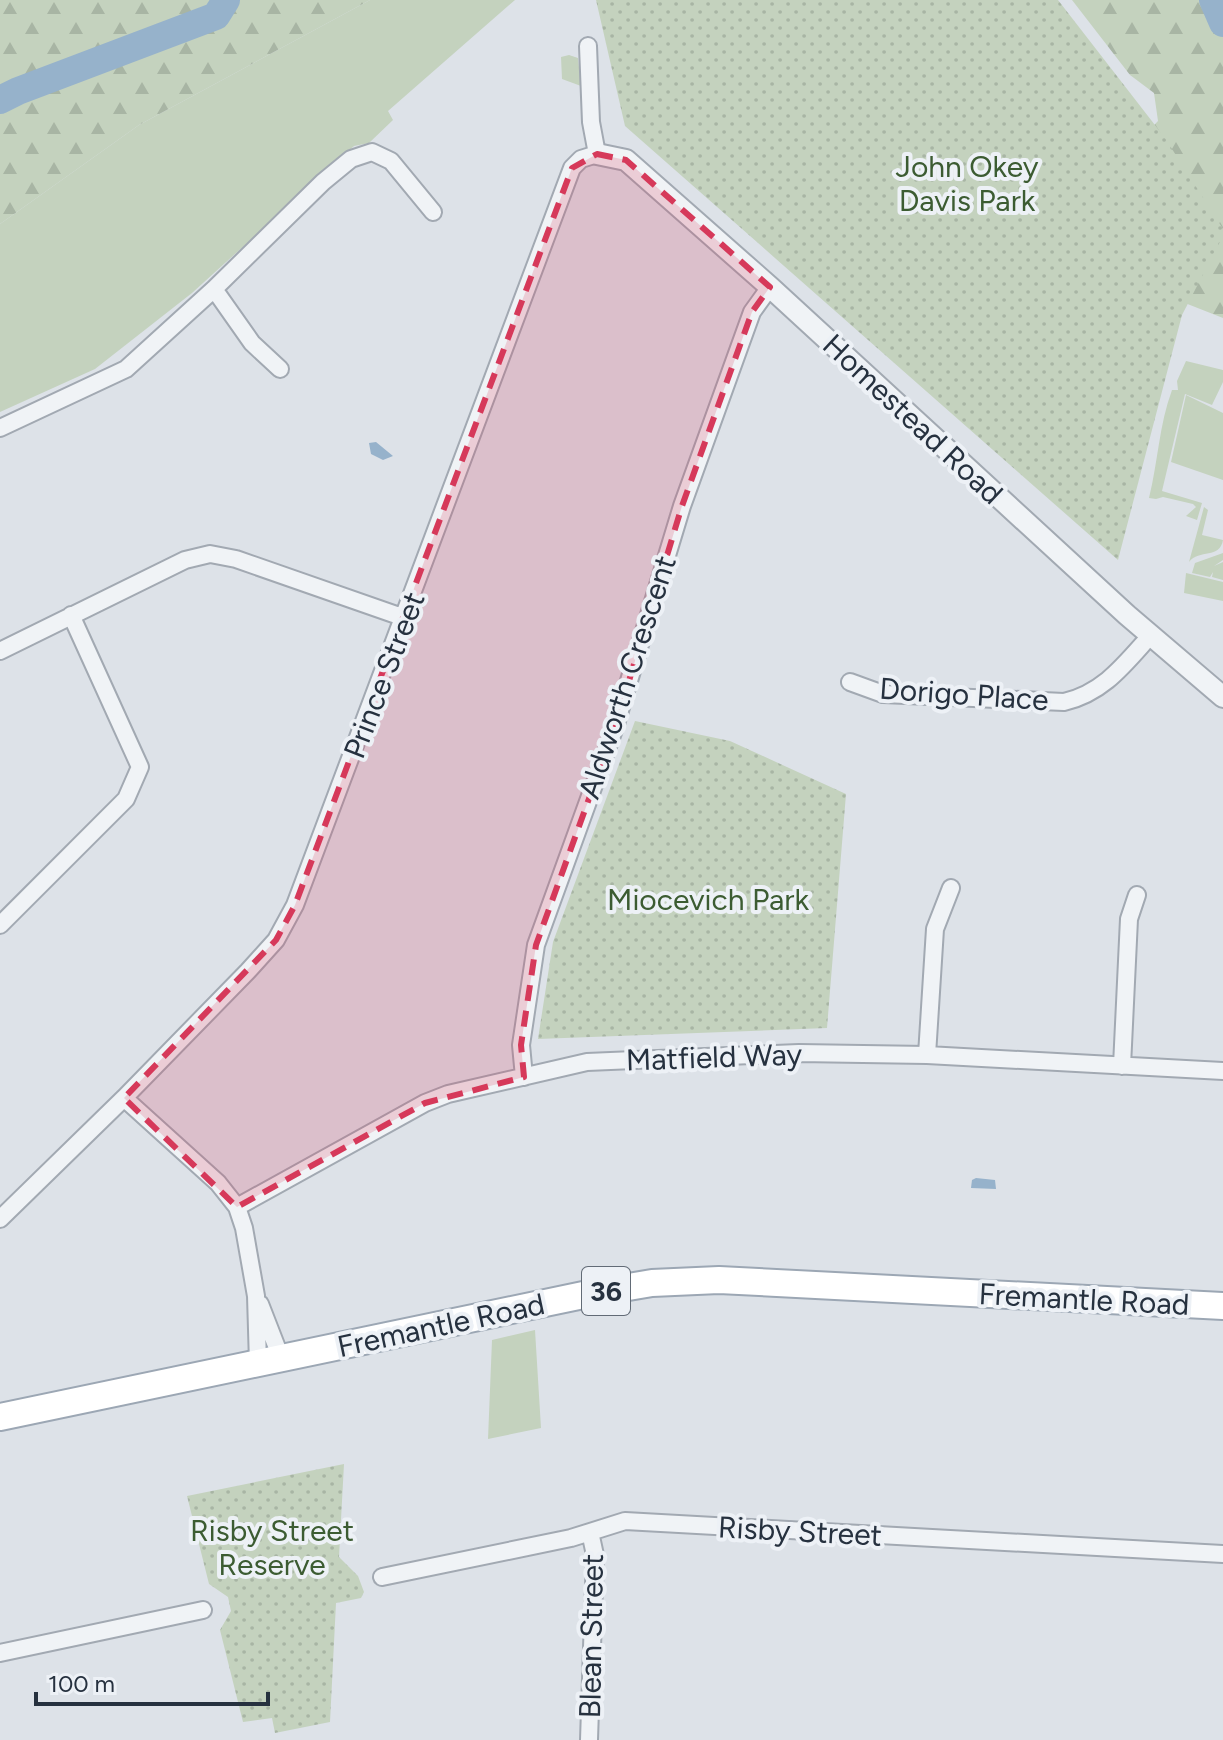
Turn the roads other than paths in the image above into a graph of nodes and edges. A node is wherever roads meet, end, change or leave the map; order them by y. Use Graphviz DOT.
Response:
graph roads {
  1 [pos="588,46"];
  2 [pos="597,154"];
  3 [pos="433,212"];
  4 [pos="770,287"];
  5 [pos="214,289"];
  6 [pos="280,369"];
  7 [pos="0,428"];
  8 [pos="71,615"];
  9 [pos="405,618"];
  10 [pos="1150,636"];
  11 [pos="0,651"];
  12 [pos="850,682"];
  13 [pos="1223,697"];
  14 [pos="951,888"];
  15 [pos="1137,895"];
  16 [pos="0,925"];
  17 [pos="927,1055"];
  18 [pos="1122,1066"];
  19 [pos="1223,1071"];
  20 [pos="524,1077"];
  21 [pos="124,1098"];
  22 [pos="237,1207"];
  23 [pos="2,1212"];
  24 [pos="1223,1306"];
  25 [pos="270,1360"];
  26 [pos="0,1417"];
  27 [pos="590,1532"];
  28 [pos="1223,1554"];
  29 [pos="382,1577"];
  30 [pos="203,1610"];
  31 [pos="0,1653"];
  32 [pos="589,1740"];
  1 -- 2 [label="street"];
  2 -- 4 [label="street, Homestead Road"];
  2 -- 9 [label="street, Prince Street"];
  3 -- 5 [label="street"];
  4 -- 10 [label="street, Homestead Road"];
  4 -- 20 [label="street, Aldworth Crescent"];
  5 -- 6 [label="street"];
  5 -- 7 [label="street"];
  8 -- 9 [label="street"];
  8 -- 11 [label="street"];
  8 -- 16 [label="street"];
  9 -- 21 [label="street, Prince Street"];
  10 -- 12 [label="street, Dorigo Place"];
  10 -- 13 [label="street, Homestead Road"];
  14 -- 17 [label="street"];
  15 -- 18 [label="street"];
  17 -- 18 [label="street, Matfield Way"];
  17 -- 20 [label="street, Matfield Way"];
  18 -- 19 [label="street, Matfield Way"];
  20 -- 22 [label="street, Matfield Way"];
  21 -- 22 [label="street"];
  21 -- 23 [label="street, Prince Street"];
  22 -- 25 [label="street"];
  24 -- 25 [label="main road, Fremantle Road / 36"];
  25 -- 26 [label="main road, Fremantle Road / 36"];
  27 -- 28 [label="street, Risby Street"];
  27 -- 29 [label="street, Risby Street"];
  27 -- 32 [label="street, Blean Street"];
  30 -- 31 [label="street"];
}
